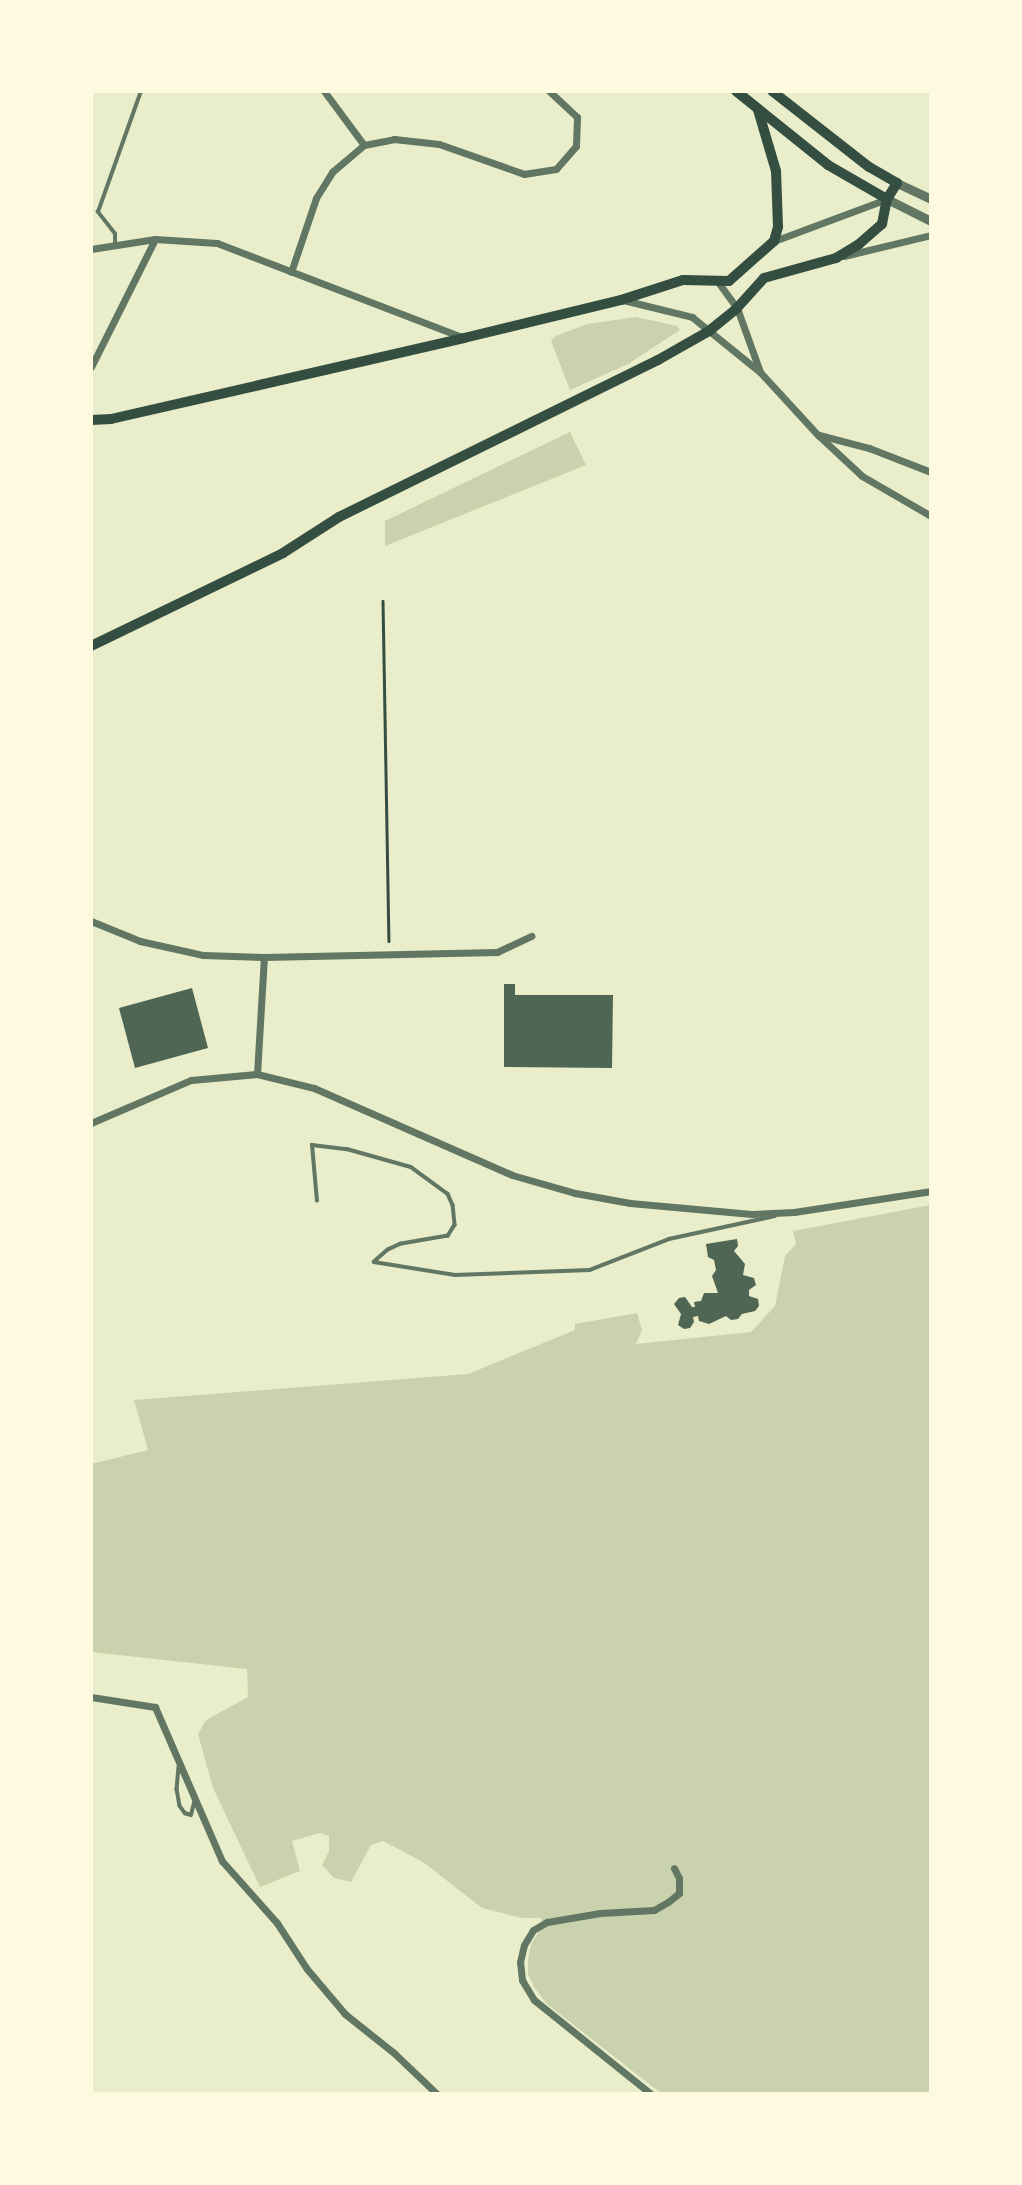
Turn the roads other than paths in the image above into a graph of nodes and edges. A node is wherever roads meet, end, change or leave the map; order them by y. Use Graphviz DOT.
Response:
graph roads {
  1 [pos="141,91"];
  2 [pos="324,91"];
  3 [pos="549,91"];
  4 [pos="736,91"];
  5 [pos="772,91"];
  6 [pos="758,110"];
  7 [pos="364,145"];
  8 [pos="897,183"];
  9 [pos="887,199"];
  10 [pos="931,199"];
  11 [pos="931,222"];
  12 [pos="931,235"];
  13 [pos="155,239"];
  14 [pos="774,241"];
  15 [pos="116,245"];
  16 [pos="91,249"];
  17 [pos="836,258"];
  18 [pos="291,272"];
  19 [pos="718,282"];
  20 [pos="621,300"];
  21 [pos="737,308"];
  22 [pos="709,331"];
  23 [pos="464,338"];
  24 [pos="91,367"];
  25 [pos="760,372"];
  26 [pos="111,419"];
  27 [pos="91,420"];
  28 [pos="91,427"];
  29 [pos="818,435"];
  30 [pos="931,472"];
  31 [pos="931,516"];
  32 [pos="91,646"];
  33 [pos="91,921"];
  34 [pos="531,936"];
  35 [pos="264,957"];
  36 [pos="257,1074"];
  37 [pos="91,1123"];
  38 [pos="931,1191"];
  39 [pos="317,1201"];
  40 [pos="794,1212"];
  41 [pos="91,1698"];
  42 [pos="179,1768"];
  43 [pos="194,1800"];
  44 [pos="674,1868"];
  45 [pos="437,2094"];
  46 [pos="651,2094"];
  1 -- 15 [label="lane"];
  2 -- 7 [label="street"];
  3 -- 7 [label="street"];
  4 -- 6 [label="main road"];
  5 -- 8 [label="main road"];
  6 -- 9 [label="main road"];
  6 -- 14 [label="main road"];
  7 -- 18 [label="street"];
  8 -- 9 [label="main road"];
  8 -- 10 [label="street"];
  9 -- 11 [label="street"];
  9 -- 14 [label="street"];
  9 -- 17 [label="main road"];
  12 -- 17 [label="street"];
  13 -- 15 [label="street"];
  13 -- 18 [label="street"];
  13 -- 24 [label="street"];
  14 -- 19 [label="main road"];
  15 -- 16 [label="street"];
  17 -- 21 [label="main road"];
  18 -- 23 [label="street"];
  19 -- 20 [label="main road"];
  19 -- 21 [label="street"];
  20 -- 22 [label="street"];
  20 -- 23 [label="main road"];
  21 -- 22 [label="main road"];
  21 -- 25 [label="street"];
  22 -- 25 [label="street"];
  22 -- 32 [label="main road"];
  23 -- 26 [label="main road"];
  25 -- 29 [label="street"];
  26 -- 27 [label="main road"];
  26 -- 28 [label="street"];
  29 -- 30 [label="street"];
  29 -- 31 [label="street"];
  33 -- 35 [label="street"];
  34 -- 35 [label="street"];
  35 -- 36 [label="street"];
  36 -- 37 [label="street"];
  36 -- 40 [label="street"];
  38 -- 40 [label="street"];
  39 -- 40 [label="lane"];
  41 -- 42 [label="street"];
  42 -- 43 [label="street"];
  42 -- 43 [label="lane"];
  43 -- 45 [label="street"];
  44 -- 46 [label="street"];
}
